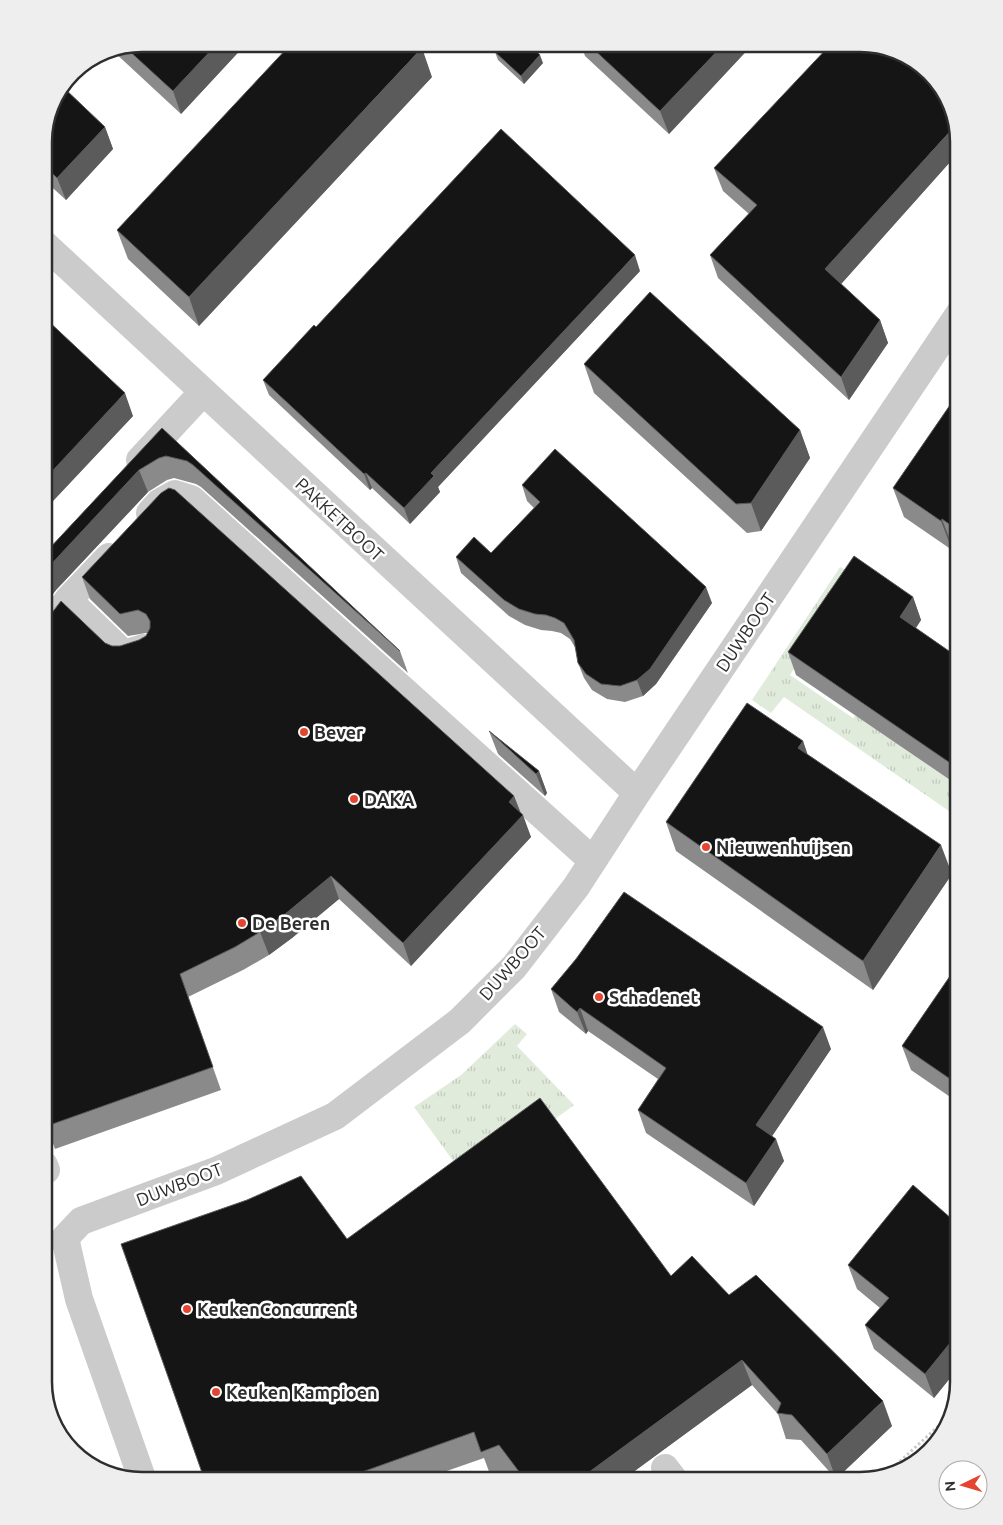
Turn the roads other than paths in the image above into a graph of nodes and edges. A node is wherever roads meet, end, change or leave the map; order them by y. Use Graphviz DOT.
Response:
graph roads {
  1 [pos="53,252"];
  2 [pos="950,327"];
  3 [pos="203,392"];
  4 [pos="124,478"];
  5 [pos="68,600"];
  6 [pos="53,620"];
  7 [pos="143,648"];
  8 [pos="636,793"];
  9 [pos="593,861"];
  10 [pos="140,1472"];
  1 -- 3 [label="street, PAKKETBOOT"];
  2 -- 8 [label="street, DUWBOOT"];
  3 -- 4 [label="street"];
  3 -- 8 [label="street, PAKKETBOOT"];
  5 -- 6 [label="street"];
  5 -- 7 [label="street"];
  5 -- 9 [label="street"];
  8 -- 9 [label="street, DUWBOOT"];
  9 -- 10 [label="street, DUWBOOT"];
}
